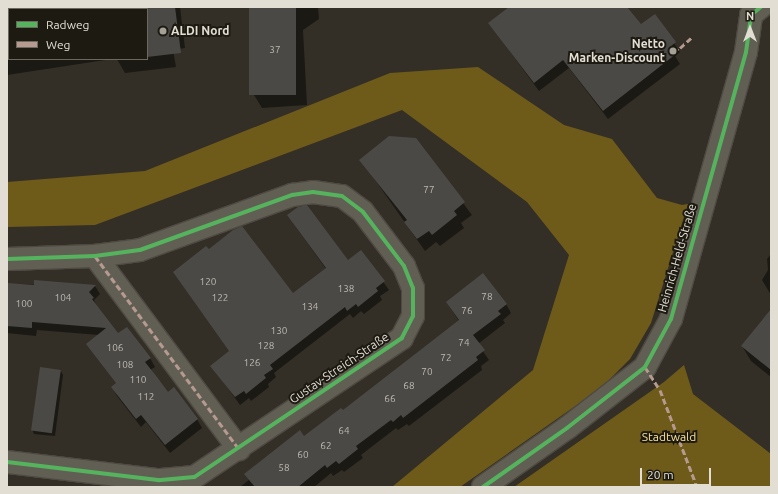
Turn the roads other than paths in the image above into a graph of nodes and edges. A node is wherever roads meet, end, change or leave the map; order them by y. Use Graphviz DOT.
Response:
graph roads {
  1 [pos="752,10"];
  2 [pos="95,256"];
  3 [pos="7,258"];
  4 [pos="239,449"];
  5 [pos="7,462"];
  6 [pos="484,487"];
  1 -- 6 [label="street, Heinrich-Held-Straße"];
  2 -- 3 [label="street, Gustav-Streich-Straße"];
  2 -- 4 [label="street"];
  2 -- 4 [label="street, Gustav-Streich-Straße"];
  4 -- 5 [label="street, Gustav-Streich-Straße"];
}
